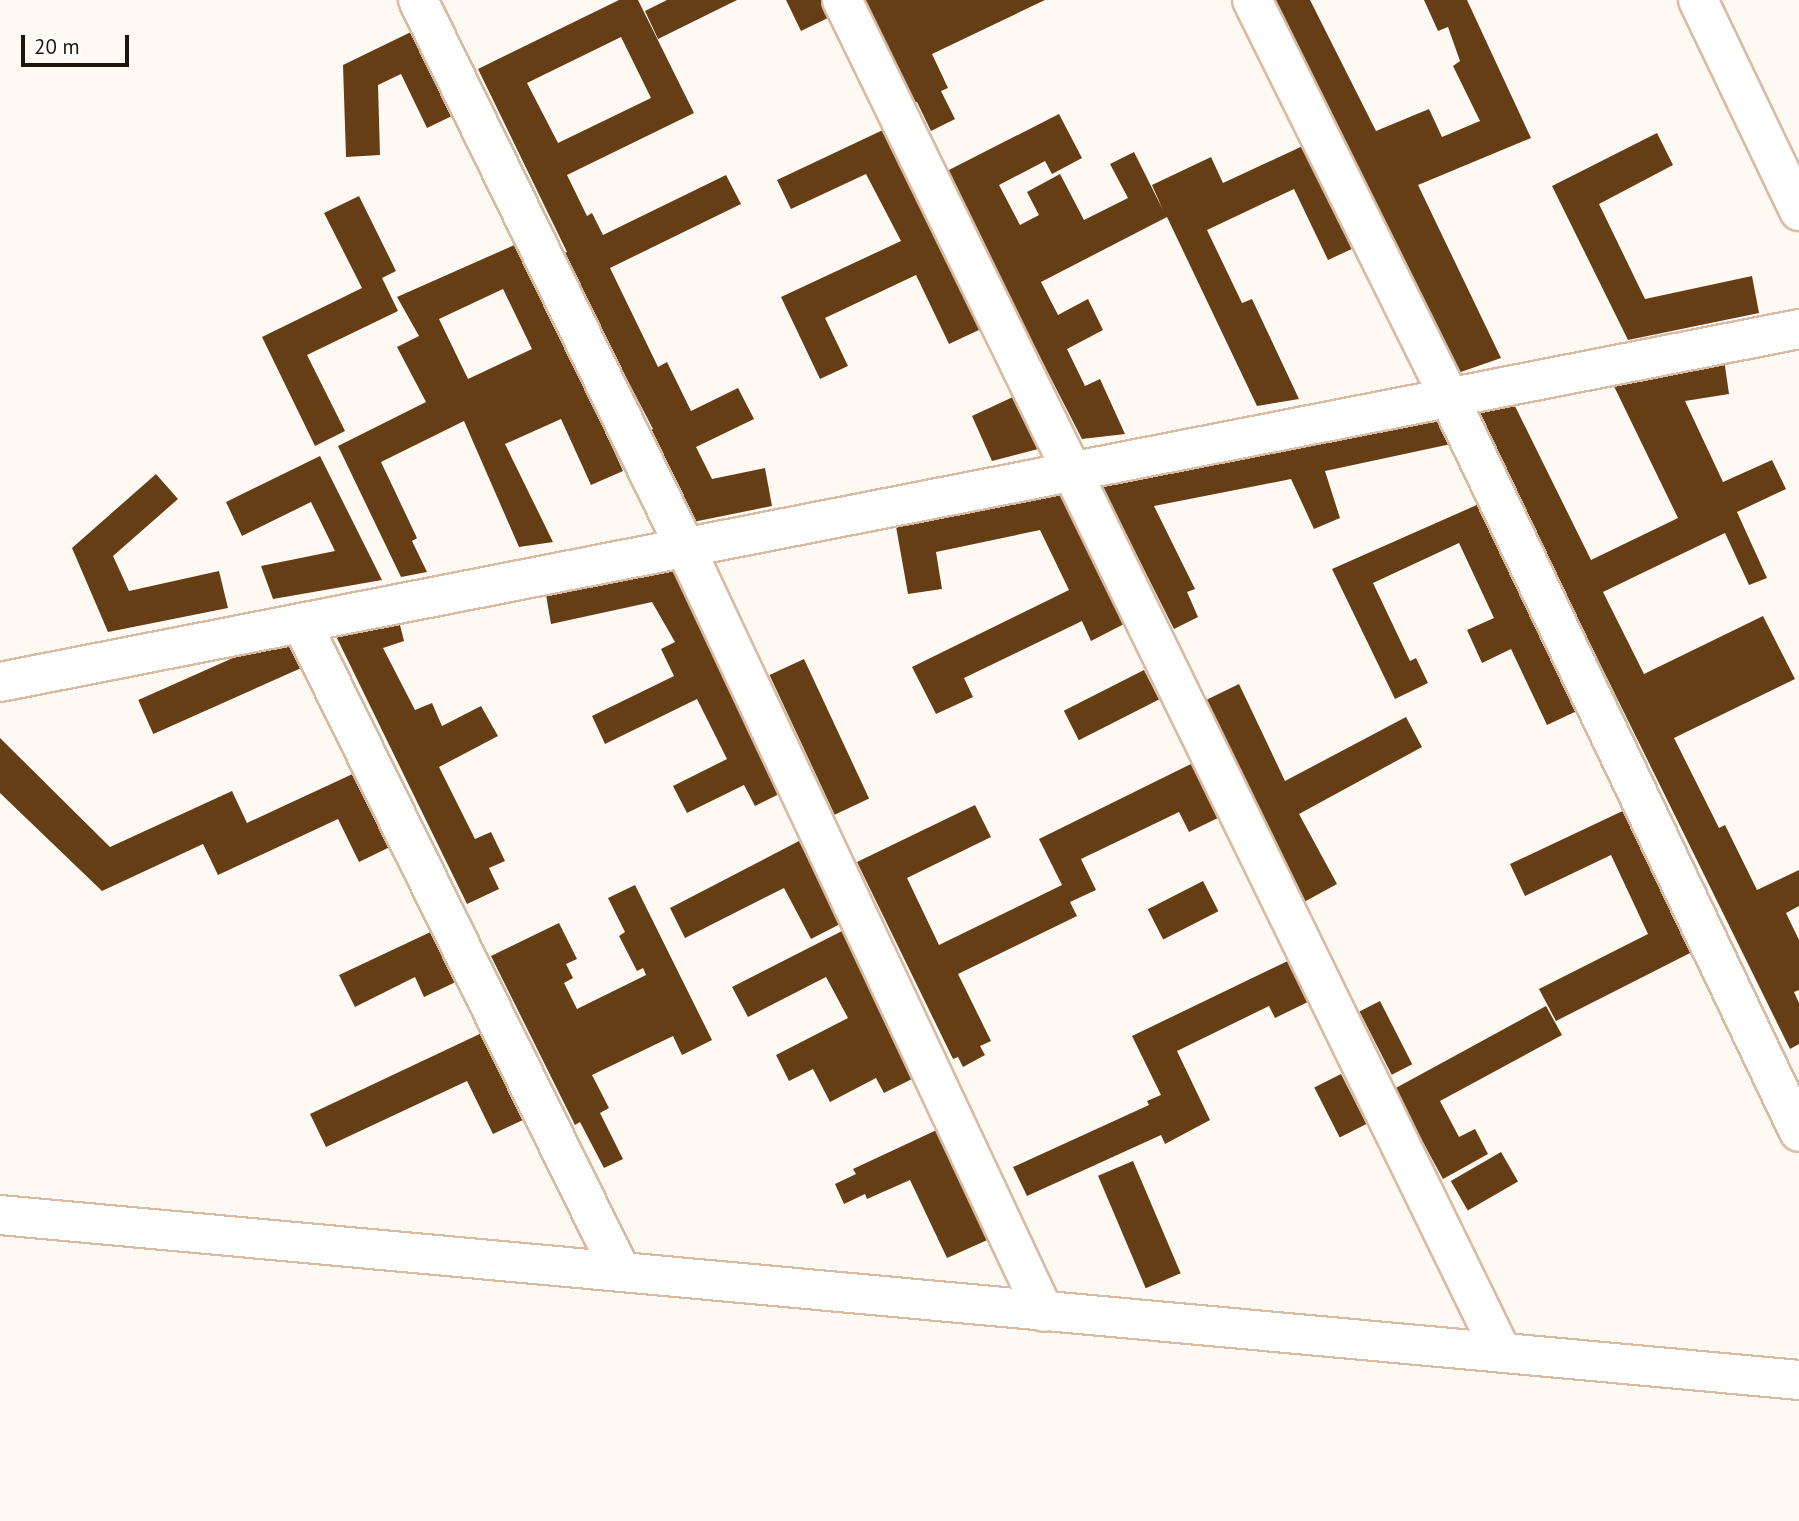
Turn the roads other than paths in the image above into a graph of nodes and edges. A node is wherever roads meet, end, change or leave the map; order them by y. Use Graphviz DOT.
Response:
graph roads {
  1 [pos="418,0"];
  2 [pos="842,0"];
  3 [pos="1252,0"];
  4 [pos="1698,0"];
  5 [pos="1799,211"];
  6 [pos="1799,328"];
  7 [pos="1448,395"];
  8 [pos="1069,470"];
  9 [pos="684,545"];
  10 [pos="302,624"];
  11 [pos="0,682"];
  12 [pos="1799,1132"];
  13 [pos="0,1215"];
  14 [pos="620,1269"];
  15 [pos="1044,1312"];
  16 [pos="1502,1351"];
  17 [pos="1799,1380"];
  1 -- 9 [label="street"];
  2 -- 8 [label="street"];
  3 -- 7 [label="street"];
  4 -- 5 [label="street"];
  6 -- 7 [label="street"];
  7 -- 8 [label="street"];
  7 -- 12 [label="street"];
  8 -- 9 [label="street"];
  8 -- 16 [label="street"];
  9 -- 10 [label="street"];
  9 -- 15 [label="street"];
  10 -- 11 [label="street"];
  10 -- 14 [label="street"];
  13 -- 14 [label="street"];
  14 -- 15 [label="street"];
  15 -- 16 [label="street"];
  16 -- 17 [label="street"];
}
